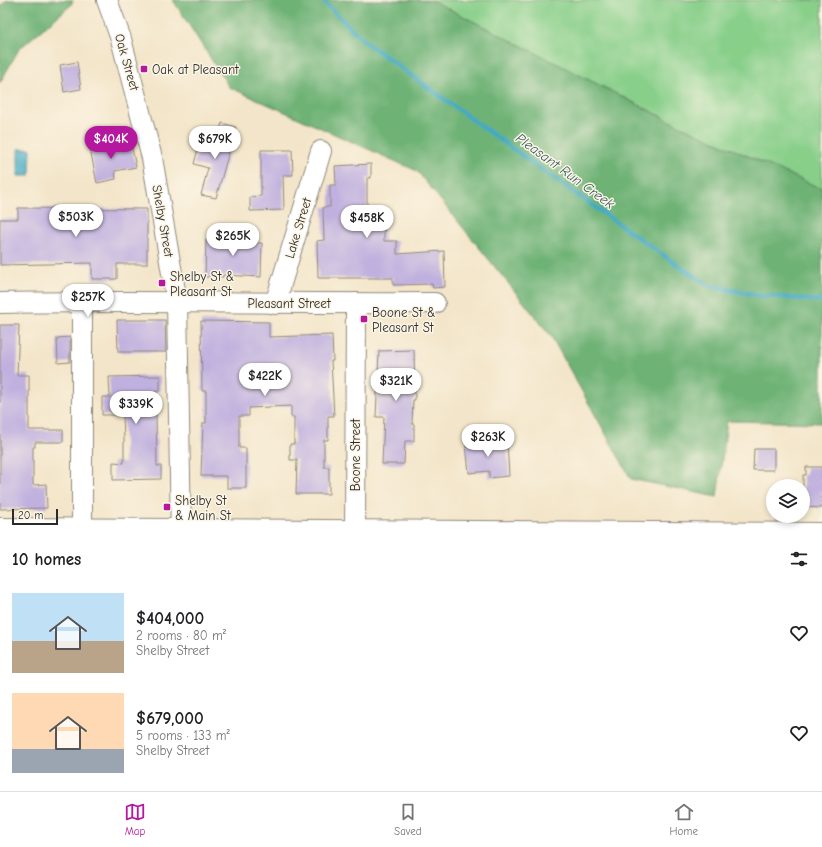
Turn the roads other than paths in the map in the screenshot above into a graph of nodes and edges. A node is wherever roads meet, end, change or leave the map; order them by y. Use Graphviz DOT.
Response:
graph roads {
  1 [pos="107,0"];
  2 [pos="144,124"];
  3 [pos="321,151"];
  4 [pos="82,302"];
  5 [pos="177,302"];
  6 [pos="435,302"];
  7 [pos="0,303"];
  8 [pos="356,303"];
  9 [pos="275,304"];
  10 [pos="0,528"];
  11 [pos="82,532"];
  12 [pos="181,532"];
  13 [pos="355,533"];
  14 [pos="822,533"];
  15 [pos="530,534"];
  16 [pos="701,534"];
  1 -- 2 [label="street, Oak Street"];
  2 -- 5 [label="street, Shelby Street"];
  3 -- 9 [label="street, Lake Street"];
  4 -- 5 [label="street, Pleasant Street"];
  4 -- 7 [label="street, Pleasant Street"];
  4 -- 11 [label="street"];
  5 -- 9 [label="street, Pleasant Street"];
  5 -- 12 [label="street, Shelby Street"];
  6 -- 8 [label="street, Pleasant Street"];
  8 -- 9 [label="street, Pleasant Street"];
  8 -- 13 [label="street, Boone Street"];
  10 -- 11 [label="street"];
  11 -- 12 [label="street"];
  12 -- 13 [label="street"];
  13 -- 15 [label="street"];
  14 -- 16 [label="street"];
  15 -- 16 [label="street"];
}
